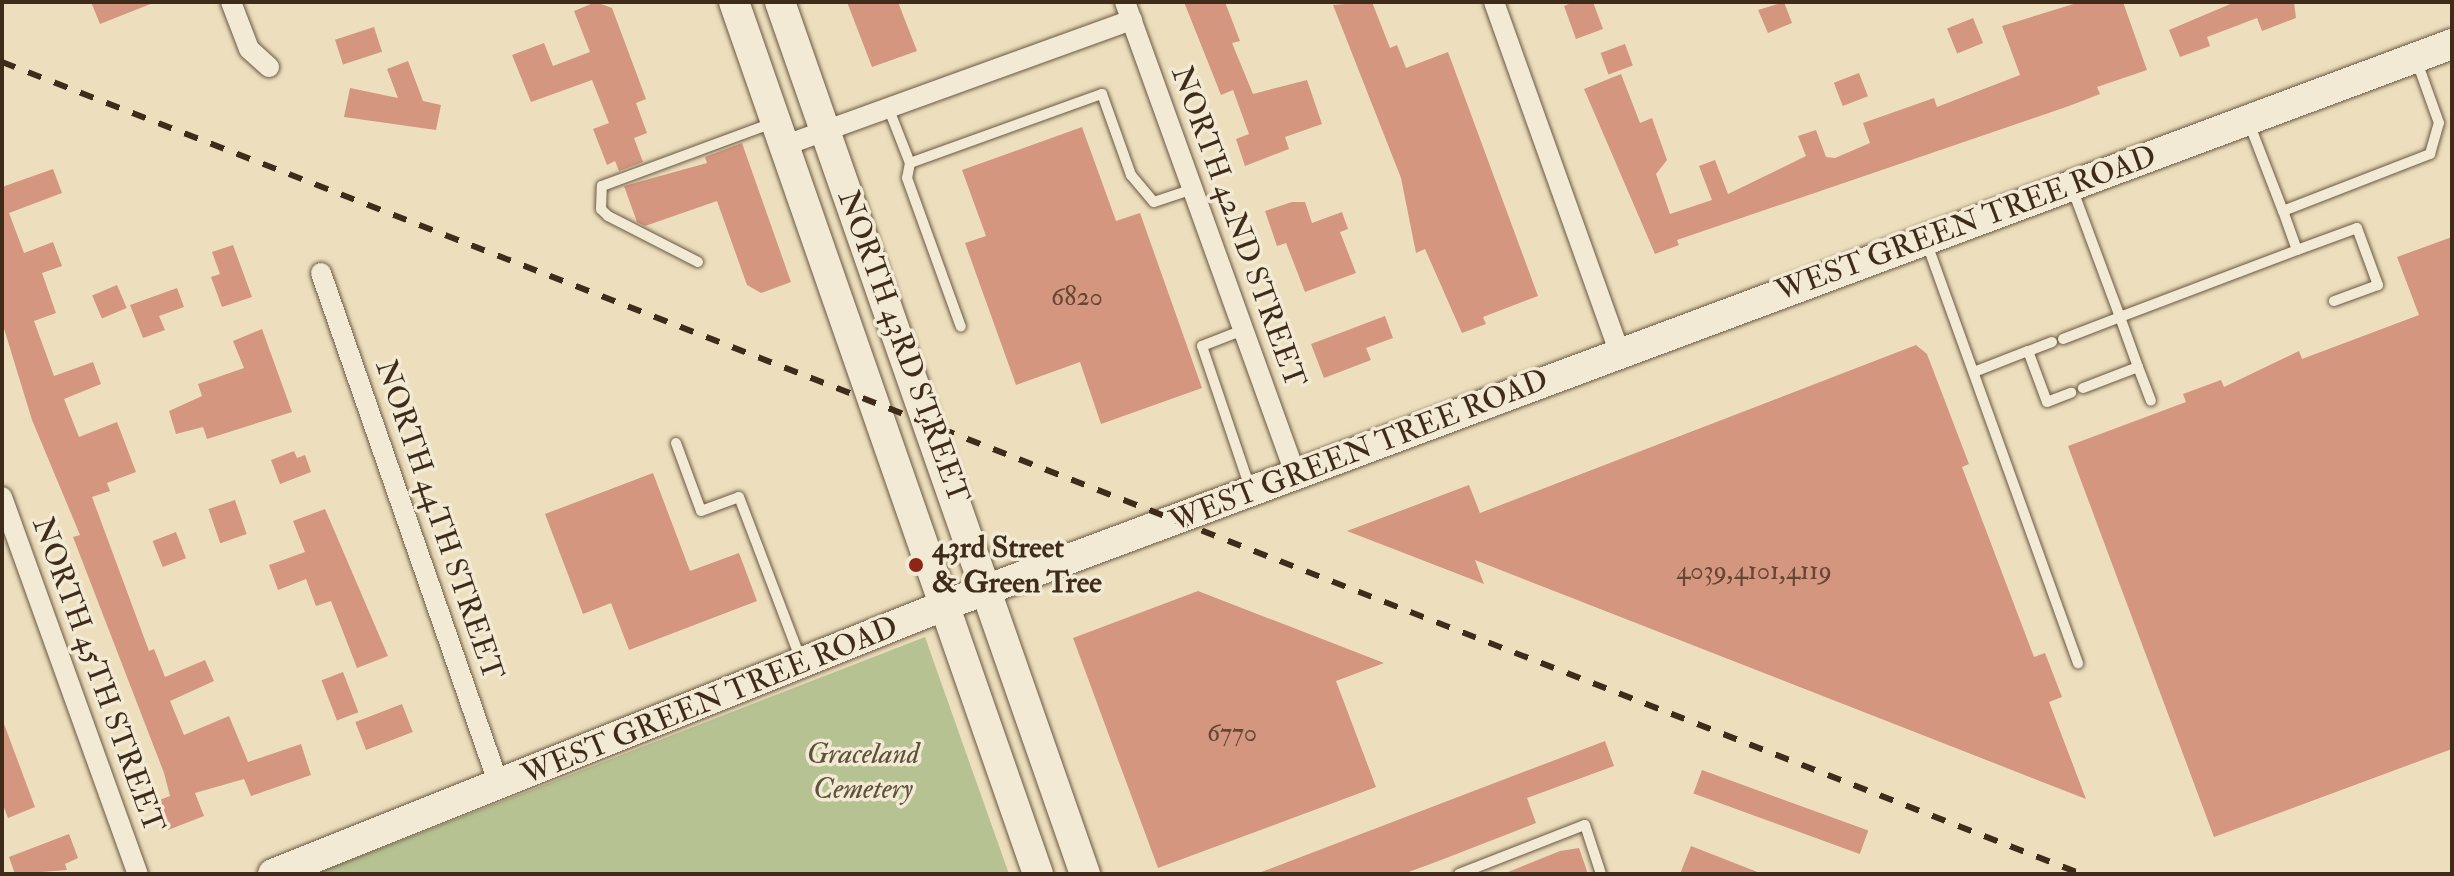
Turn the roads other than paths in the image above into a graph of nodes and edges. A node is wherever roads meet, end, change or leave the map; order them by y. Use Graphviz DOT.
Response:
graph roads {
  1 [pos="231,2"];
  2 [pos="734,2"];
  3 [pos="780,2"];
  4 [pos="1494,2"];
  5 [pos="1128,11"];
  6 [pos="2452,44"];
  7 [pos="2415,58"];
  8 [pos="269,67"];
  9 [pos="888,107"];
  10 [pos="2248,120"];
  11 [pos="825,130"];
  12 [pos="782,133"];
  13 [pos="910,163"];
  14 [pos="2071,186"];
  15 [pos="1193,189"];
  16 [pos="2283,211"];
  17 [pos="1925,240"];
  18 [pos="2297,250"];
  19 [pos="698,262"];
  20 [pos="321,273"];
  21 [pos="2334,301"];
  22 [pos="2120,317"];
  23 [pos="961,327"];
  24 [pos="1243,330"];
  25 [pos="2028,351"];
  26 [pos="1619,352"];
  27 [pos="2138,367"];
  28 [pos="1974,372"];
  29 [pos="2083,388"];
  30 [pos="2071,393"];
  31 [pos="2151,401"];
  32 [pos="676,443"];
  33 [pos="1295,473"];
  34 [pos="1251,490"];
  35 [pos="2,497"];
  36 [pos="990,590"];
  37 [pos="948,604"];
  38 [pos="2078,663"];
  39 [pos="804,666"];
  40 [pos="500,788"];
  41 [pos="1484,870"];
  42 [pos="138,874"];
  43 [pos="273,874"];
  44 [pos="1038,874"];
  45 [pos="1085,874"];
  46 [pos="1459,874"];
  47 [pos="1601,874"];
  1 -- 8 [label="street"];
  2 -- 12 [label="street, NORTH 43RD STREET"];
  3 -- 11 [label="street, NORTH 43RD STREET"];
  4 -- 26 [label="street"];
  5 -- 9 [label="street"];
  5 -- 15 [label="street, NORTH 42ND STREET"];
  6 -- 7 [label="street, WEST GREEN TREE ROAD"];
  7 -- 10 [label="street, WEST GREEN TREE ROAD"];
  7 -- 16 [label="lane"];
  9 -- 11 [label="street"];
  9 -- 13 [label="lane"];
  10 -- 14 [label="street, WEST GREEN TREE ROAD"];
  10 -- 16 [label="lane"];
  11 -- 12 [label="street"];
  11 -- 36 [label="street, NORTH 43RD STREET"];
  12 -- 19 [label="lane"];
  12 -- 37 [label="street, NORTH 43RD STREET"];
  13 -- 15 [label="lane"];
  13 -- 23 [label="lane"];
  14 -- 17 [label="street, WEST GREEN TREE ROAD"];
  14 -- 22 [label="lane"];
  15 -- 24 [label="street, NORTH 42ND STREET"];
  16 -- 18 [label="lane"];
  17 -- 26 [label="street, WEST GREEN TREE ROAD"];
  17 -- 28 [label="lane"];
  18 -- 21 [label="lane"];
  18 -- 22 [label="lane"];
  20 -- 40 [label="street, NORTH 44TH STREET"];
  22 -- 25 [label="lane"];
  22 -- 27 [label="lane"];
  24 -- 33 [label="street, NORTH 42ND STREET"];
  24 -- 34 [label="lane"];
  25 -- 28 [label="lane"];
  25 -- 30 [label="lane"];
  26 -- 33 [label="street, WEST GREEN TREE ROAD"];
  27 -- 29 [label="lane"];
  27 -- 31 [label="lane"];
  28 -- 38 [label="lane"];
  32 -- 39 [label="lane"];
  33 -- 34 [label="street, WEST GREEN TREE ROAD"];
  34 -- 36 [label="street, WEST GREEN TREE ROAD"];
  35 -- 42 [label="street, NORTH 45TH STREET"];
  36 -- 37 [label="street, WEST GREEN TREE ROAD"];
  36 -- 45 [label="street, NORTH 43RD STREET"];
  37 -- 39 [label="street, WEST GREEN TREE ROAD"];
  37 -- 44 [label="street, NORTH 43RD STREET"];
  39 -- 40 [label="street, WEST GREEN TREE ROAD"];
  40 -- 43 [label="street, WEST GREEN TREE ROAD"];
  41 -- 46 [label="lane"];
  41 -- 47 [label="lane"];
}
